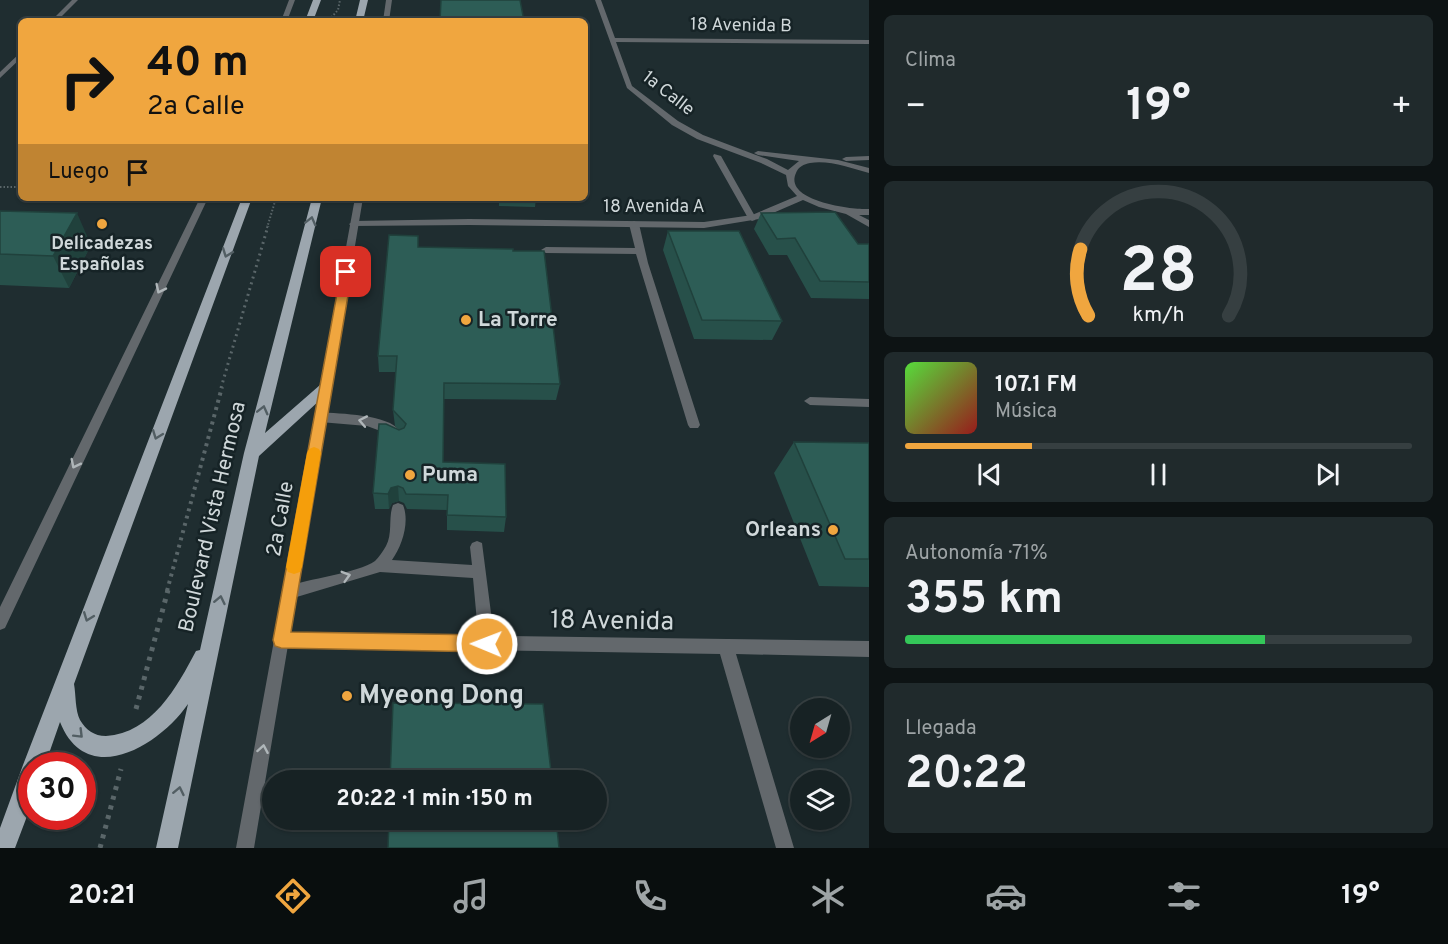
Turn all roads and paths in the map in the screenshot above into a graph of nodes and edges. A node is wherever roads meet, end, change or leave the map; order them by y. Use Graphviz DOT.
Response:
graph roads {
  1 [pos="75,0"];
  2 [pos="292,0"];
  3 [pos="317,0"];
  4 [pos="340,0"];
  5 [pos="364,0"];
  6 [pos="389,0"];
  7 [pos="598,0"];
  8 [pos="57,18"];
  9 [pos="285,18"];
  10 [pos="310,18"];
  11 [pos="331,18"];
  12 [pos="360,18"];
  13 [pos="386,18"];
  14 [pos="613,40"];
  15 [pos="869,42"];
  16 [pos="18,56"];
  17 [pos="18,57"];
  18 [pos="0,61"];
  19 [pos="0,76"];
  20 [pos="736,150"];
  21 [pos="717,156"];
  22 [pos="869,158"];
  23 [pos="814,160"];
  24 [pos="828,160"];
  25 [pos="869,171"];
  26 [pos="790,174"];
  27 [pos="0,187"];
  28 [pos="18,187"];
  29 [pos="803,196"];
  30 [pos="203,201"];
  31 [pos="247,201"];
  32 [pos="275,201"];
  33 [pos="316,201"];
  34 [pos="358,201"];
  35 [pos="846,212"];
  36 [pos="869,212"];
  37 [pos="752,218"];
  38 [pos="354,224"];
  39 [pos="634,224"];
  40 [pos="869,224"];
  41 [pos="546,250"];
  42 [pos="640,251"];
  43 [pos="325,389"];
  44 [pos="810,401"];
  45 [pos="869,403"];
  46 [pos="320,417"];
  47 [pos="694,425"];
  48 [pos="399,440"];
  49 [pos="252,453"];
  50 [pos="398,509"];
  51 [pos="477,547"];
  52 [pos="378,566"];
  53 [pos="479,572"];
  54 [pos="290,592"];
  55 [pos="0,623"];
  56 [pos="281,640"];
  57 [pos="211,643"];
  58 [pos="487,644"];
  59 [pos="726,648"];
  60 [pos="869,650"];
  61 [pos="65,679"];
  62 [pos="127,743"];
  63 [pos="39,752"];
  64 [pos="18,810"];
  65 [pos="4,848"];
  66 [pos="100,848"];
  67 [pos="167,848"];
  68 [pos="245,848"];
  69 [pos="785,848"];
  1 -- 8 [label="street"];
  2 -- 9 [label="street"];
  3 -- 10 [label="main road"];
  4 -- 11 [label="path"];
  5 -- 12 [label="main road"];
  6 -- 13 [label="street"];
  7 -- 14 [label="street, 1a Calle"];
  14 -- 15 [label="street, 18 Avenida B"];
  14 -- 20 [label="street, 1a Calle"];
  16 -- 18 [label="street"];
  17 -- 19 [label="street"];
  20 -- 23 [label="street, 1a Calle"];
  20 -- 26 [label="street, 1a Calle"];
  21 -- 37 [label="street"];
  22 -- 24 [label="street"];
  23 -- 24 [label="street, 1a Calle"];
  23 -- 26 [label="street"];
  24 -- 25 [label="street"];
  26 -- 29 [label="street"];
  27 -- 28 [label="path"];
  29 -- 35 [label="street"];
  29 -- 37 [label="street, 18 Avenida A"];
  30 -- 55 [label="street, one-way"];
  31 -- 61 [label="main road, one-way"];
  32 -- 62 [label="path"];
  49 -- 33 [label="main road, Boulevard Vista Hermosa, one-way"];
  34 -- 38 [label="street, 2a Calle"];
  35 -- 36 [label="street"];
  35 -- 40 [label="street"];
  37 -- 39 [label="street, 18 Avenida A"];
  38 -- 39 [label="street, 18 Avenida A"];
  38 -- 43 [label="street, 2a Calle"];
  39 -- 42 [label="street"];
  41 -- 42 [label="street"];
  42 -- 47 [label="street"];
  43 -- 46 [label="street, 2a Calle"];
  43 -- 49 [label="main road"];
  44 -- 45 [label="street"];
  48 -- 46 [label="street, one-way"];
  46 -- 54 [label="street, 2a Calle"];
  57 -- 49 [label="main road, Boulevard Vista Hermosa, one-way"];
  50 -- 52 [label="street"];
  51 -- 53 [label="street"];
  52 -- 53 [label="street"];
  54 -- 52 [label="street, one-way"];
  53 -- 58 [label="street"];
  54 -- 56 [label="street, 2a Calle"];
  56 -- 58 [label="street, 18 Avenida"];
  68 -- 56 [label="street, 2a Calle, one-way"];
  57 -- 62 [label="main road"];
  67 -- 57 [label="main road, Boulevard Vista Hermosa, one-way"];
  58 -- 59 [label="street, 18 Avenida"];
  59 -- 60 [label="street, 18 Avenida"];
  59 -- 69 [label="street"];
  61 -- 62 [label="main road, one-way"];
  61 -- 63 [label="main road"];
  62 -- 66 [label="path"];
  64 -- 65 [label="main road"];
}
